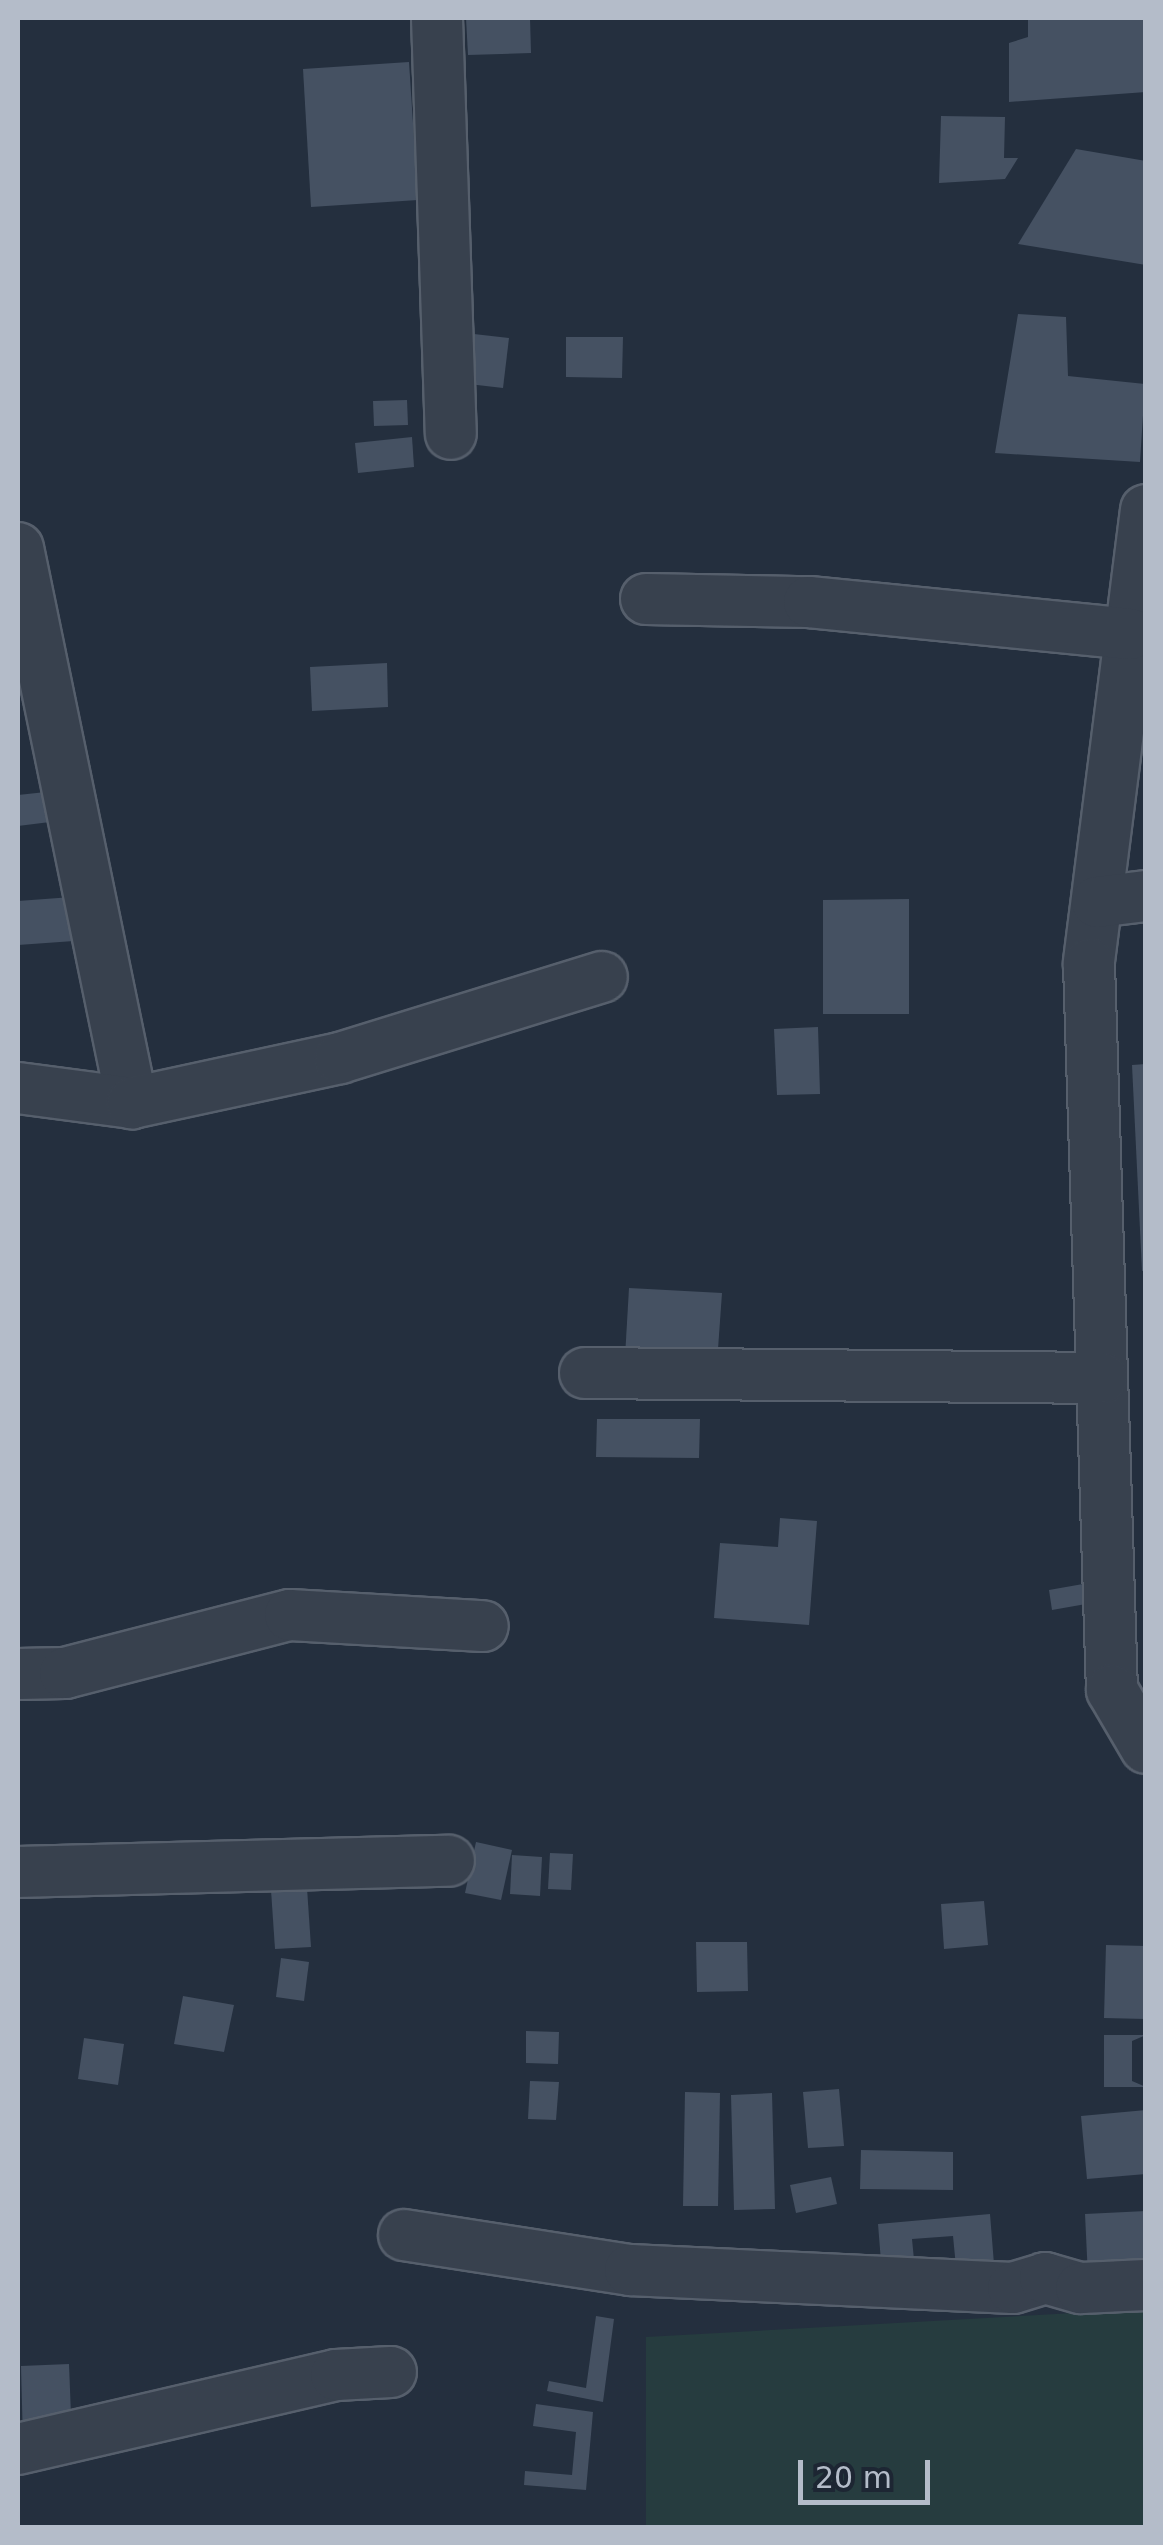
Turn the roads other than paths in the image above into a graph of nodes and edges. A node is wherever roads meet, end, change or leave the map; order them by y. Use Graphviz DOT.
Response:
graph roads {
  1 [pos="437,18"];
  2 [pos="451,434"];
  3 [pos="1146,510"];
  4 [pos="18,548"];
  5 [pos="1142,560"];
  6 [pos="646,599"];
  7 [pos="1130,634"];
  8 [pos="37,749"];
  9 [pos="1146,896"];
  10 [pos="1097,902"];
  11 [pos="602,977"];
  12 [pos="18,1088"];
  13 [pos="132,1103"];
  14 [pos="585,1373"];
  15 [pos="1102,1378"];
  16 [pos="483,1626"];
  17 [pos="18,1674"];
  18 [pos="1146,1748"];
  19 [pos="449,1861"];
  20 [pos="18,1872"];
  21 [pos="404,2235"];
  22 [pos="1146,2285"];
  23 [pos="391,2372"];
  24 [pos="18,2449"];
  1 -- 2 [label="street"];
  3 -- 5 [label="street"];
  4 -- 8 [label="street"];
  5 -- 7 [label="street"];
  6 -- 7 [label="street"];
  7 -- 10 [label="street"];
  8 -- 13 [label="street"];
  9 -- 10 [label="street"];
  10 -- 15 [label="street"];
  11 -- 13 [label="street"];
  12 -- 13 [label="street"];
  14 -- 15 [label="street"];
  15 -- 18 [label="street"];
  16 -- 17 [label="street"];
  19 -- 20 [label="street"];
  21 -- 22 [label="street"];
  23 -- 24 [label="street"];
}
